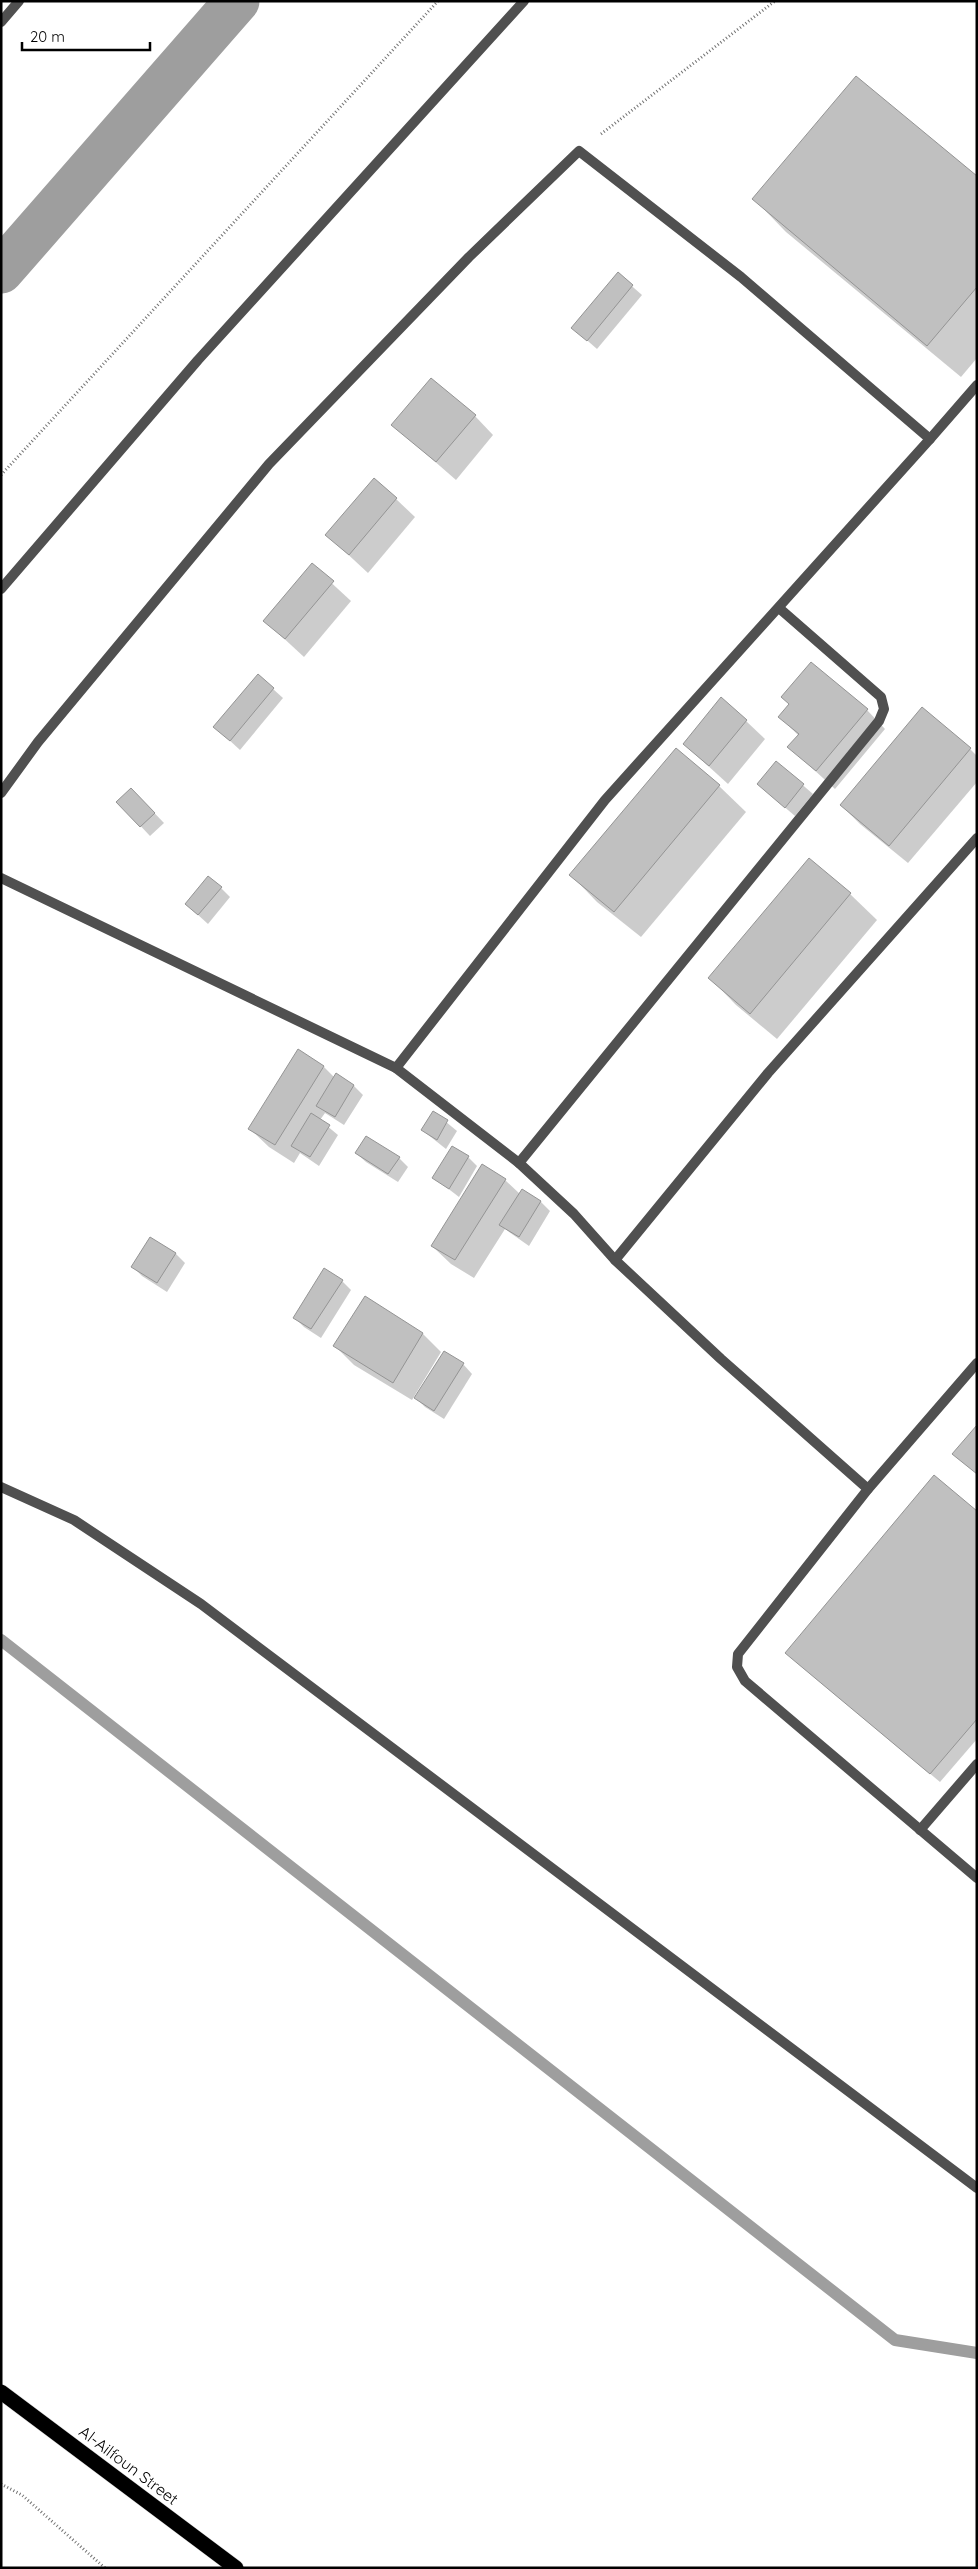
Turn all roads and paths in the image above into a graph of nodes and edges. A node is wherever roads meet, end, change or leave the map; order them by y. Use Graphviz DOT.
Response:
graph roads {
  1 [pos="19,1"];
  2 [pos="438,1"];
  3 [pos="524,1"];
  4 [pos="775,1"];
  5 [pos="1,22"];
  6 [pos="579,151"];
  7 [pos="977,385"];
  8 [pos="930,440"];
  9 [pos="1,475"];
  10 [pos="1,589"];
  11 [pos="779,608"];
  12 [pos="1,793"];
  13 [pos="977,838"];
  14 [pos="1,878"];
  15 [pos="396,1068"];
  16 [pos="519,1163"];
  17 [pos="615,1260"];
  18 [pos="977,1363"];
  19 [pos="1,1488"];
  20 [pos="868,1489"];
  21 [pos="977,1764"];
  22 [pos="920,1830"];
  23 [pos="977,1878"];
  24 [pos="977,2188"];
  25 [pos="1,2392"];
  26 [pos="1,2484"];
  27 [pos="105,2568"];
  28 [pos="236,2568"];
  1 -- 5 [label="street"];
  2 -- 9 [label="path"];
  3 -- 10 [label="street"];
  4 -- 6 [label="path"];
  6 -- 8 [label="street"];
  6 -- 12 [label="street"];
  7 -- 8 [label="street"];
  8 -- 11 [label="street"];
  11 -- 15 [label="street"];
  11 -- 16 [label="street"];
  13 -- 17 [label="street"];
  14 -- 15 [label="street"];
  15 -- 16 [label="street"];
  16 -- 17 [label="street"];
  17 -- 20 [label="street"];
  18 -- 20 [label="street"];
  19 -- 24 [label="street"];
  20 -- 22 [label="street"];
  21 -- 22 [label="street"];
  22 -- 23 [label="street"];
  25 -- 28 [label="highway, Al-Ailfoun Street"];
  26 -- 27 [label="path"];
}
